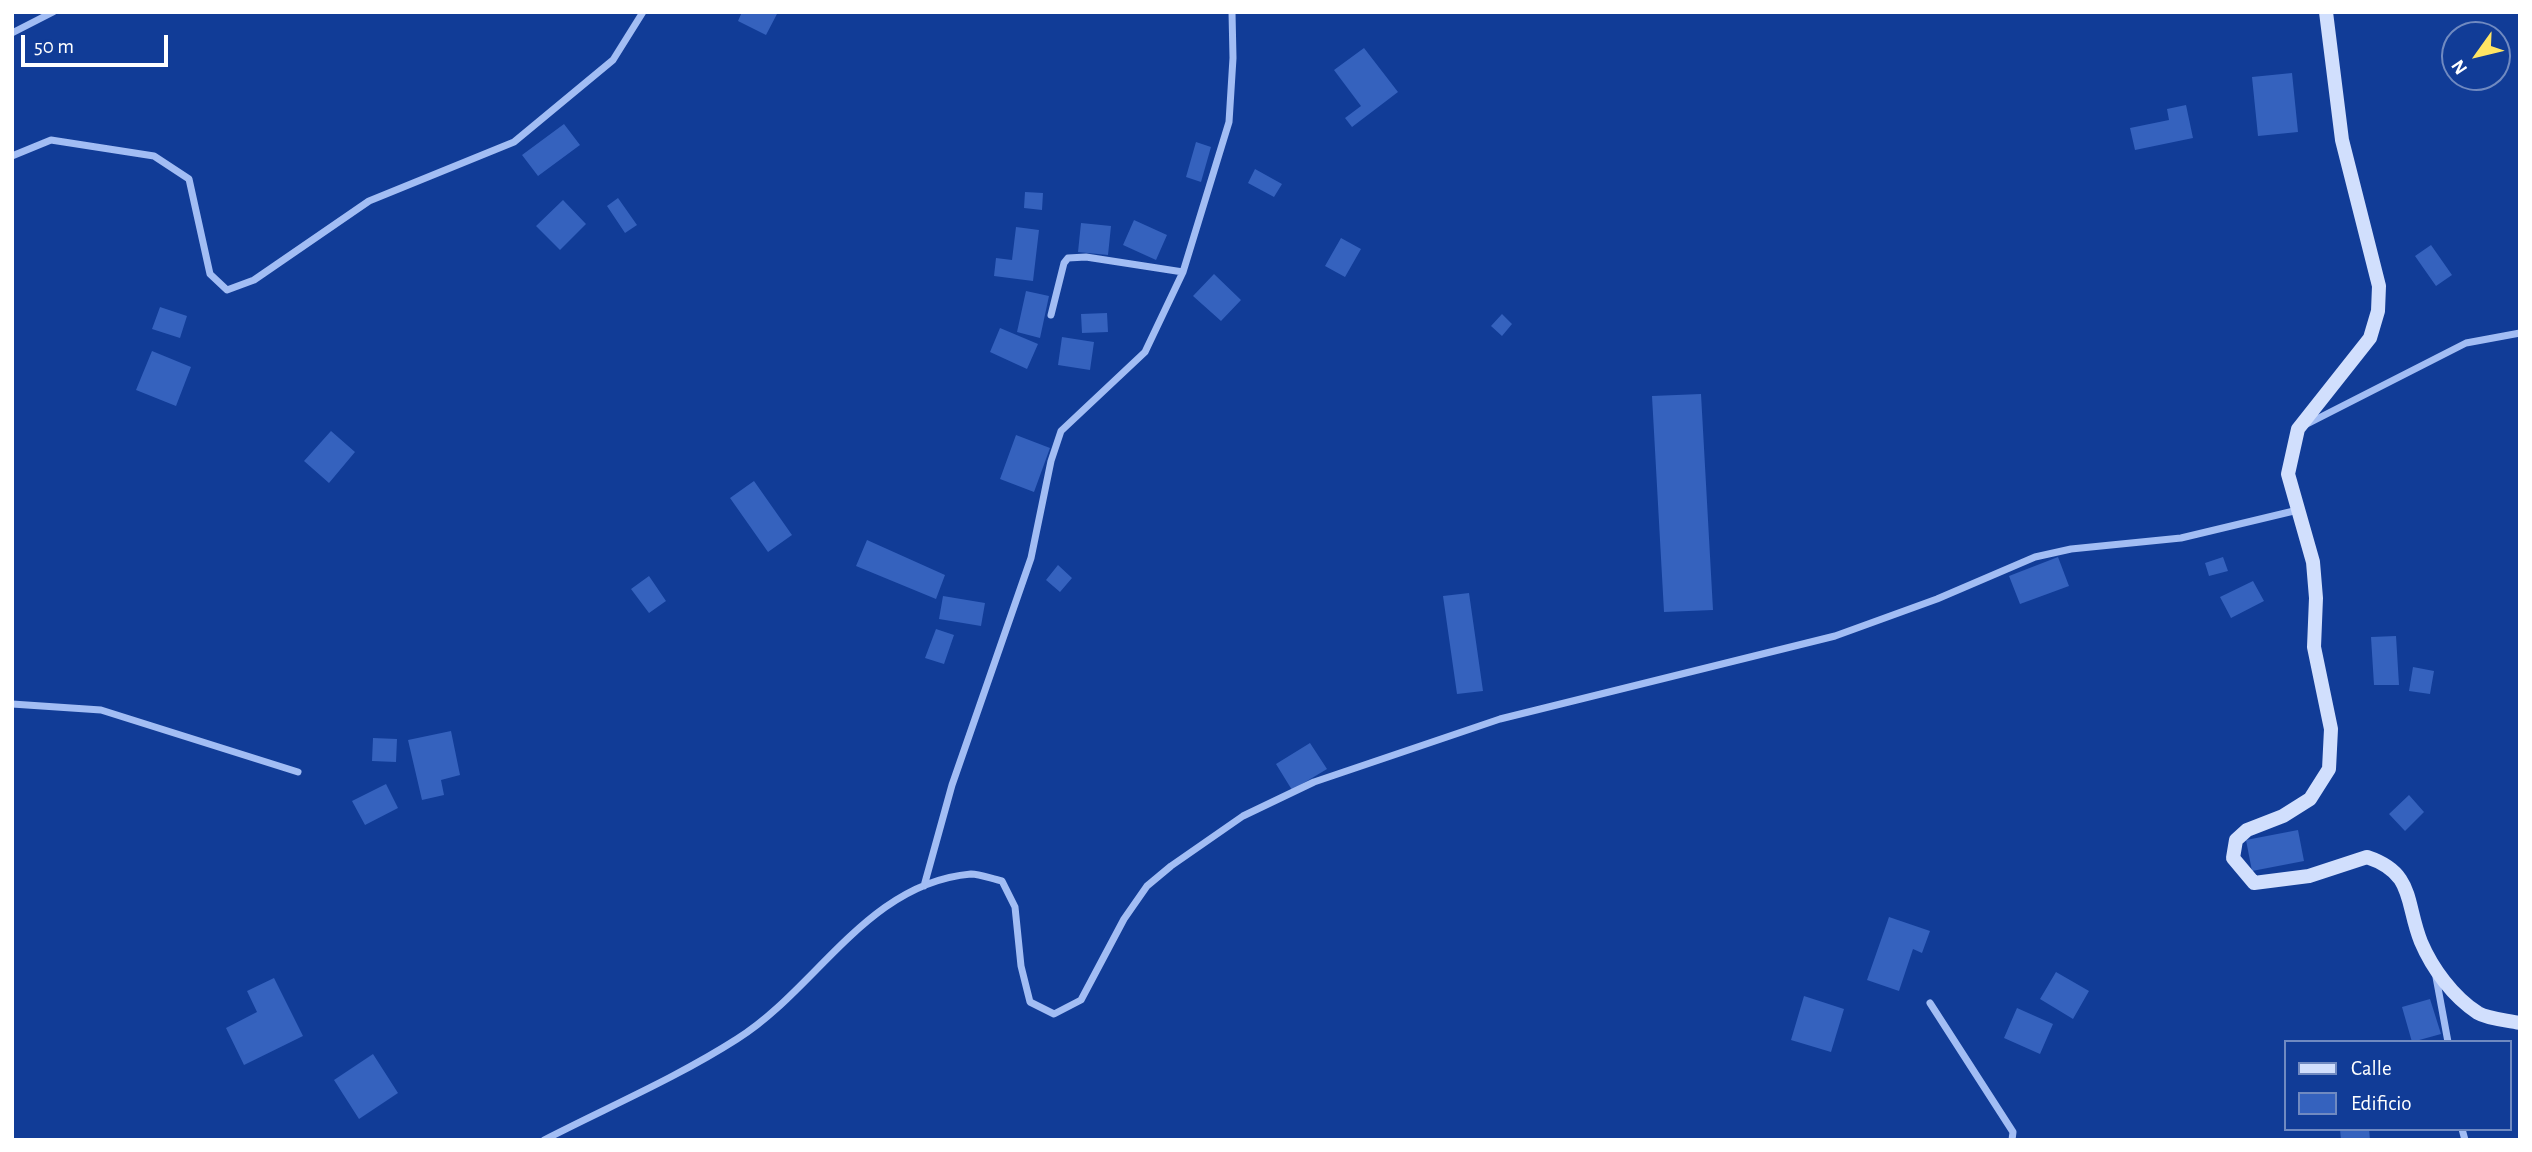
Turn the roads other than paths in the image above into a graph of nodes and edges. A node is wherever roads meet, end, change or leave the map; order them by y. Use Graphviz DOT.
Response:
graph roads {
  1 [pos="54,12"];
  2 [pos="643,12"];
  3 [pos="1232,12"];
  4 [pos="2326,12"];
  5 [pos="12,33"];
  6 [pos="12,156"];
  7 [pos="1183,272"];
  8 [pos="1051,315"];
  9 [pos="2520,333"];
  10 [pos="2298,429"];
  11 [pos="2298,510"];
  12 [pos="12,704"];
  13 [pos="298,772"];
  14 [pos="924,886"];
  15 [pos="2436,973"];
  16 [pos="1930,1003"];
  17 [pos="2520,1023"];
  18 [pos="2448,1040"];
  19 [pos="544,1140"];
  20 [pos="2012,1140"];
  1 -- 5 [label="street"];
  2 -- 6 [label="street"];
  3 -- 7 [label="street"];
  4 -- 10 [label="street"];
  7 -- 8 [label="street"];
  7 -- 14 [label="street"];
  9 -- 10 [label="street"];
  10 -- 11 [label="street"];
  11 -- 14 [label="street"];
  11 -- 15 [label="street"];
  12 -- 13 [label="street"];
  14 -- 19 [label="street"];
  15 -- 17 [label="street"];
  15 -- 18 [label="street"];
  16 -- 20 [label="street"];
}
